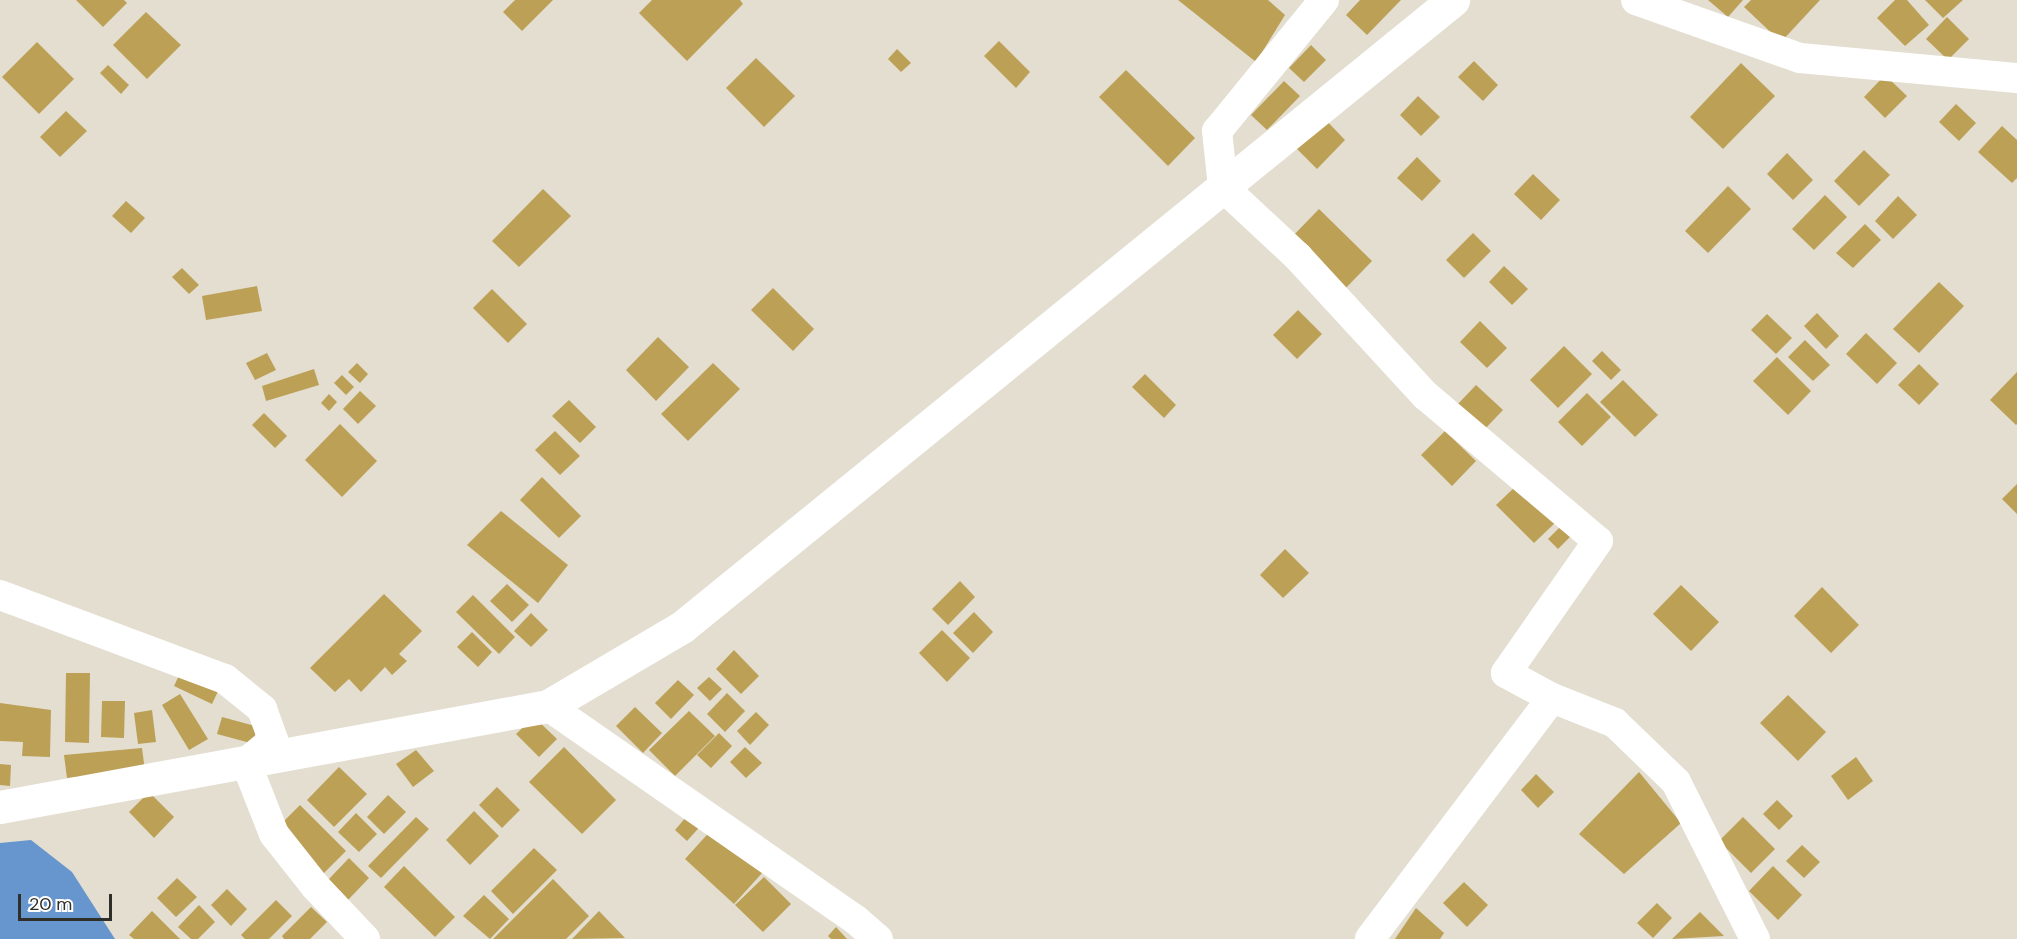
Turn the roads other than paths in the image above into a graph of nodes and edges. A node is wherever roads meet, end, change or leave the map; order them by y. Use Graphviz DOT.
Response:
graph roads {
  1 [pos="1324,0"];
  2 [pos="1453,0"];
  3 [pos="1636,0"];
  4 [pos="2017,78"];
  5 [pos="1223,187"];
  6 [pos="0,595"];
  7 [pos="1552,698"];
  8 [pos="548,706"];
  9 [pos="246,763"];
  10 [pos="0,807"];
  11 [pos="365,939"];
  12 [pos="878,939"];
  13 [pos="1370,939"];
  14 [pos="1755,939"];
  1 -- 5 [label="street"];
  2 -- 5 [label="main road"];
  3 -- 4 [label="street"];
  5 -- 7 [label="street"];
  5 -- 8 [label="main road"];
  6 -- 9 [label="street"];
  7 -- 13 [label="street"];
  7 -- 14 [label="street"];
  8 -- 9 [label="main road"];
  8 -- 12 [label="street"];
  9 -- 10 [label="main road"];
  9 -- 11 [label="street"];
}
